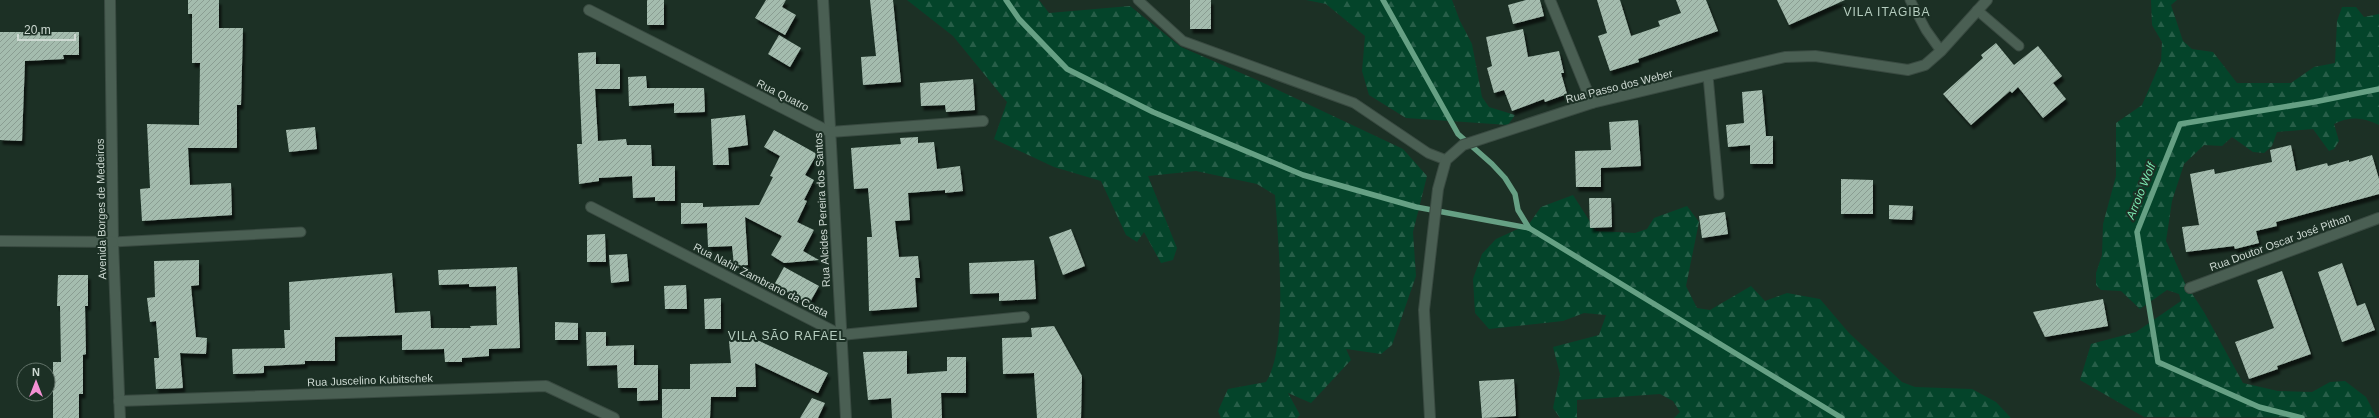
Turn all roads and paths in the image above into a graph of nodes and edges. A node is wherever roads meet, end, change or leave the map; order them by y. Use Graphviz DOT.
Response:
graph roads {
  1 [pos="110,0"];
  2 [pos="823,0"];
  3 [pos="1138,0"];
  4 [pos="1550,0"];
  5 [pos="1910,0"];
  6 [pos="1987,0"];
  7 [pos="589,10"];
  8 [pos="1977,10"];
  9 [pos="2019,46"];
  10 [pos="1941,51"];
  11 [pos="1708,76"];
  12 [pos="1592,103"];
  13 [pos="983,121"];
  14 [pos="830,132"];
  15 [pos="1446,160"];
  16 [pos="1719,194"];
  17 [pos="591,207"];
  18 [pos="2379,218"];
  19 [pos="301,232"];
  20 [pos="0,241"];
  21 [pos="113,242"];
  22 [pos="2190,288"];
  23 [pos="1024,317"];
  24 [pos="841,335"];
  25 [pos="120,401"];
  26 [pos="120,418"];
  27 [pos="614,418"];
  28 [pos="846,418"];
  29 [pos="1430,418"];
  1 -- 21 [label="street, Avenida Borges de Medeiros"];
  2 -- 14 [label="street, Rua Alcides Pereira dos Santos"];
  3 -- 15 [label="lane"];
  4 -- 12 [label="street"];
  5 -- 10 [label="lane"];
  6 -- 8 [label="street, Rua Passo dos Weber"];
  7 -- 14 [label="street, Rua Quatro"];
  8 -- 9 [label="lane"];
  8 -- 10 [label="street, Rua Passo dos Weber"];
  10 -- 11 [label="street, Rua Passo dos Weber"];
  11 -- 12 [label="street, Rua Passo dos Weber"];
  11 -- 16 [label="lane"];
  12 -- 15 [label="street, Rua Passo dos Weber"];
  13 -- 14 [label="street"];
  14 -- 24 [label="street, Rua Alcides Pereira dos Santos"];
  15 -- 29 [label="street"];
  17 -- 24 [label="street, Rua Nahir Zambrano da Costa"];
  18 -- 22 [label="street, Rua Doutor Oscar José Pithan"];
  19 -- 21 [label="lane"];
  20 -- 21 [label="street"];
  21 -- 25 [label="street, Avenida Borges de Medeiros"];
  23 -- 24 [label="street"];
  24 -- 28 [label="street, Rua Alcides Pereira dos Santos"];
  25 -- 26 [label="street, Avenida Borges de Medeiros"];
  25 -- 27 [label="street, Rua Juscelino Kubitschek"];
}
